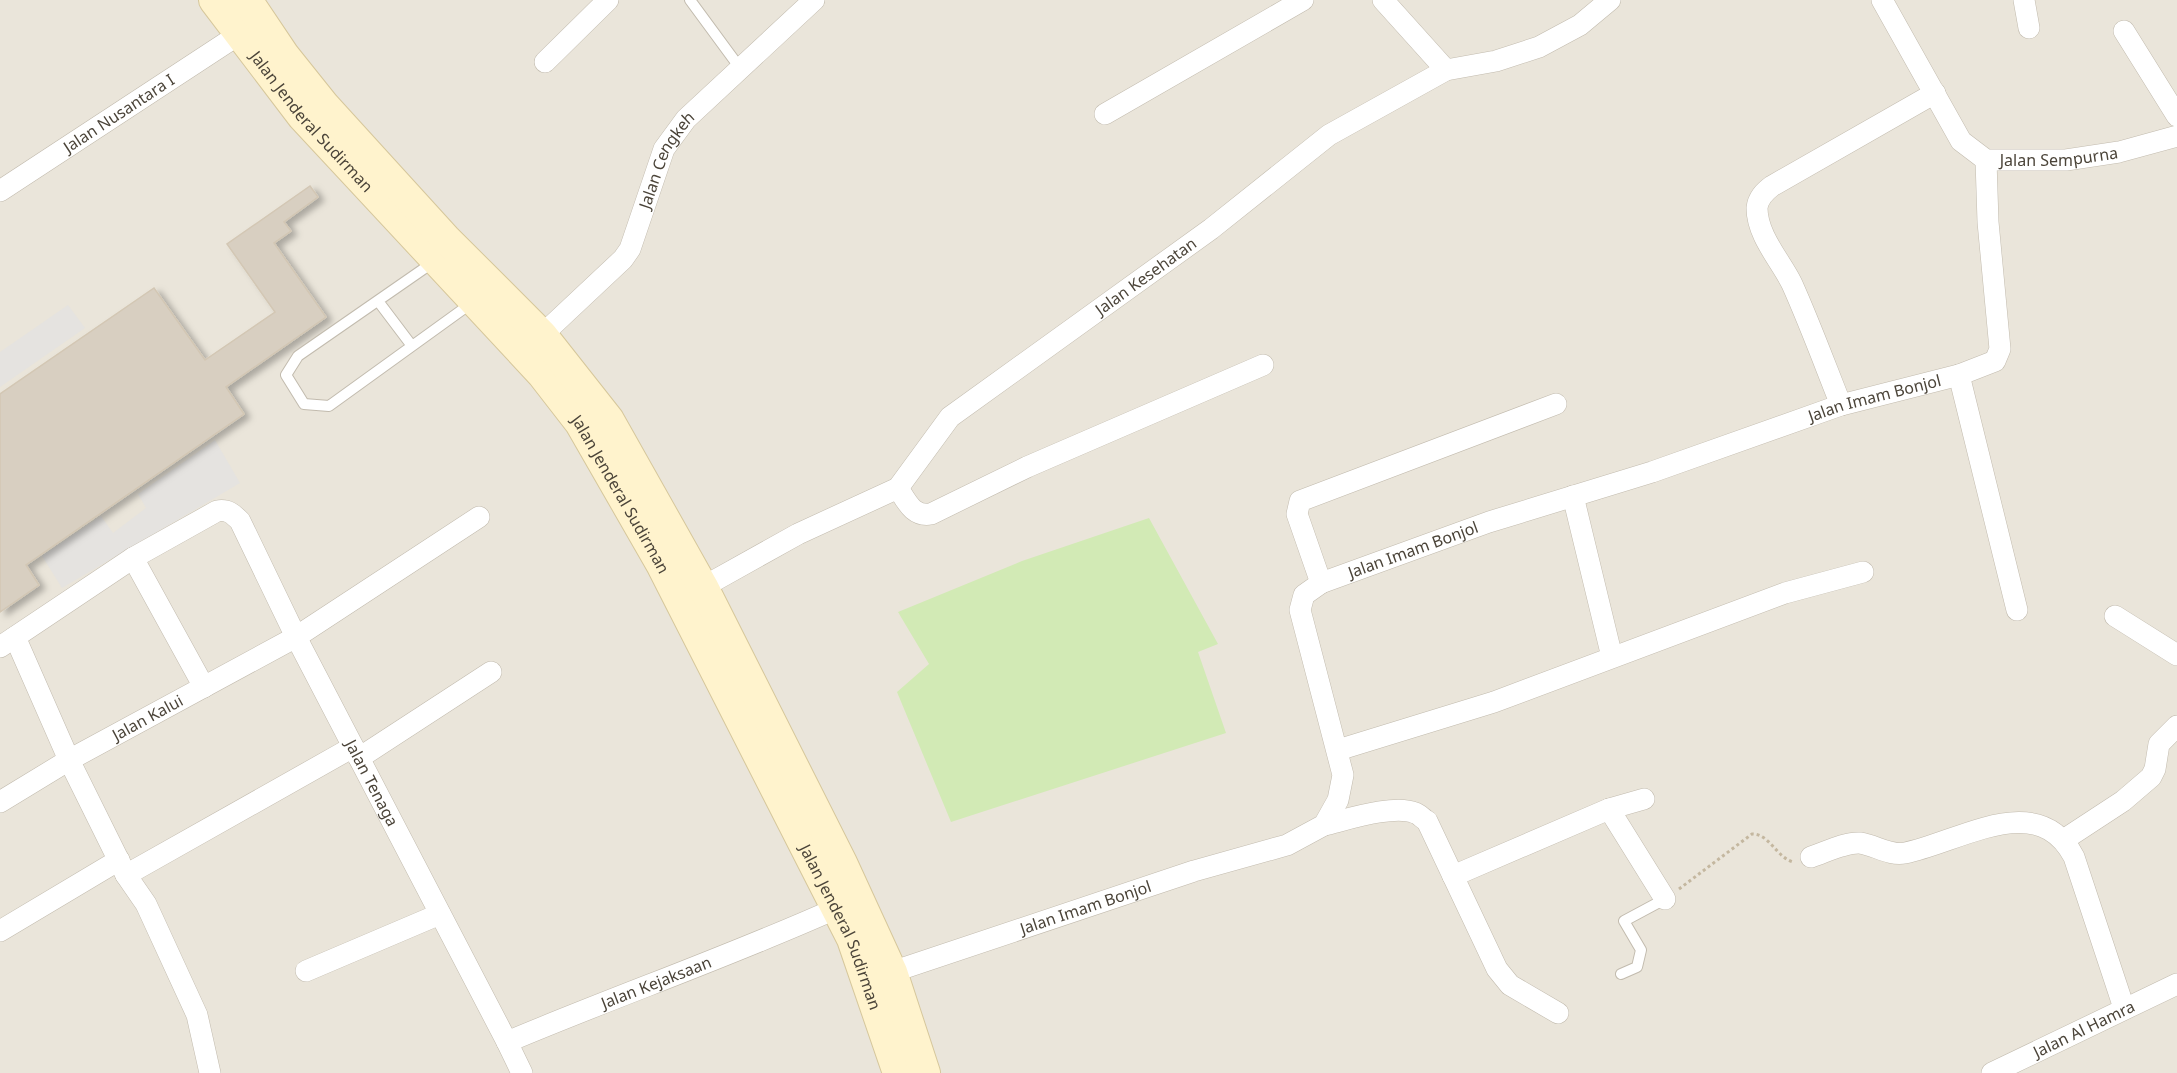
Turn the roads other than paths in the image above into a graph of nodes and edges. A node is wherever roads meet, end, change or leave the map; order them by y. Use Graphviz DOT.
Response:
graph roads {
  1 [pos="213,0"];
  2 [pos="247,0"];
  3 [pos="608,0"];
  4 [pos="690,0"];
  5 [pos="814,0"];
  6 [pos="1303,0"];
  7 [pos="1383,0"];
  8 [pos="1610,0"];
  9 [pos="1882,0"];
  10 [pos="2024,0"];
  11 [pos="2029,28"];
  12 [pos="2124,31"];
  13 [pos="238,36"];
  14 [pos="545,62"];
  15 [pos="740,68"];
  16 [pos="1446,70"];
  17 [pos="1935,93"];
  18 [pos="1105,114"];
  19 [pos="2177,116"];
  20 [pos="2177,136"];
  21 [pos="1986,160"];
  22 [pos="0,191"];
  23 [pos="435,261"];
  24 [pos="378,301"];
  25 [pos="474,302"];
  26 [pos="542,335"];
  27 [pos="412,346"];
  28 [pos="1263,365"];
  29 [pos="1959,375"];
  30 [pos="1556,404"];
  31 [pos="1841,405"];
  32 [pos="898,488"];
  33 [pos="1573,496"];
  34 [pos="638,497"];
  35 [pos="479,517"];
  36 [pos="133,558"];
  37 [pos="1863,572"];
  38 [pos="1321,583"];
  39 [pos="703,587"];
  40 [pos="2017,610"];
  41 [pos="2115,616"];
  42 [pos="296,637"];
  43 [pos="8,642"];
  44 [pos="2177,655"];
  45 [pos="1612,657"];
  46 [pos="491,672"];
  47 [pos="204,687"];
  48 [pos="2177,726"];
  49 [pos="1338,750"];
  50 [pos="356,753"];
  51 [pos="69,760"];
  52 [pos="1644,799"];
  53 [pos="0,802"];
  54 [pos="1609,809"];
  55 [pos="1324,825"];
  56 [pos="2065,839"];
  57 [pos="1811,857"];
  58 [pos="122,867"];
  59 [pos="1454,876"];
  60 [pos="1665,899"];
  61 [pos="836,909"];
  62 [pos="440,914"];
  63 [pos="0,931"];
  64 [pos="306,971"];
  65 [pos="892,972"];
  66 [pos="1621,974"];
  67 [pos="2177,984"];
  68 [pos="2124,1008"];
  69 [pos="1558,1013"];
  70 [pos="507,1042"];
  71 [pos="210,1073"];
  72 [pos="522,1073"];
  73 [pos="898,1073"];
  74 [pos="925,1073"];
  75 [pos="1992,1073"];
  1 -- 13 [label="street, Jalan Jenderal Sudirman"];
  2 -- 26 [label="street, Jalan Jenderal Sudirman"];
  3 -- 14 [label="street"];
  4 -- 15 [label="lane"];
  5 -- 15 [label="street, Jalan Cengkeh"];
  6 -- 18 [label="street"];
  7 -- 16 [label="street"];
  8 -- 16 [label="street, Jalan Kesehatan"];
  9 -- 17 [label="street, Jalan Sempurna"];
  10 -- 11 [label="street"];
  12 -- 19 [label="street"];
  13 -- 22 [label="street, Jalan Nusantara I"];
  13 -- 23 [label="street, Jalan Jenderal Sudirman"];
  15 -- 26 [label="street, Jalan Cengkeh"];
  16 -- 32 [label="street, Jalan Kesehatan"];
  17 -- 21 [label="street, Jalan Sempurna"];
  17 -- 31 [label="street"];
  20 -- 21 [label="street, Jalan Sempurna"];
  21 -- 29 [label="street, Jalan Imam Bonjol"];
  23 -- 24 [label="lane"];
  23 -- 25 [label="street, Jalan Jenderal Sudirman"];
  24 -- 27 [label="lane"];
  24 -- 27 [label="lane"];
  25 -- 27 [label="lane"];
  25 -- 34 [label="street, Jalan Jenderal Sudirman"];
  26 -- 34 [label="street, Jalan Jenderal Sudirman"];
  28 -- 32 [label="street"];
  29 -- 31 [label="street, Jalan Imam Bonjol"];
  29 -- 40 [label="street"];
  30 -- 38 [label="street"];
  31 -- 33 [label="street, Jalan Imam Bonjol"];
  32 -- 39 [label="street, Jalan Kesehatan"];
  33 -- 38 [label="street, Jalan Imam Bonjol"];
  33 -- 45 [label="street"];
  34 -- 39 [label="street, Jalan Jenderal Sudirman"];
  34 -- 61 [label="street, Jalan Jenderal Sudirman"];
  35 -- 42 [label="street, Jalan Kalui"];
  36 -- 42 [label="street, Jalan Tenaga"];
  36 -- 43 [label="street"];
  36 -- 47 [label="street"];
  37 -- 45 [label="street"];
  38 -- 49 [label="street, Jalan Imam Bonjol"];
  39 -- 65 [label="street, Jalan Jenderal Sudirman"];
  41 -- 44 [label="street"];
  42 -- 47 [label="street, Jalan Kalui"];
  42 -- 50 [label="street, Jalan Tenaga"];
  43 -- 51 [label="street"];
  45 -- 49 [label="street"];
  46 -- 50 [label="street"];
  47 -- 51 [label="street, Jalan Kalui"];
  48 -- 56 [label="street"];
  49 -- 55 [label="street, Jalan Imam Bonjol"];
  50 -- 58 [label="street"];
  50 -- 62 [label="street, Jalan Tenaga"];
  51 -- 53 [label="street, Jalan Kalui"];
  51 -- 58 [label="street"];
  52 -- 54 [label="street"];
  54 -- 59 [label="street"];
  54 -- 60 [label="street"];
  55 -- 59 [label="street"];
  55 -- 65 [label="street, Jalan Imam Bonjol"];
  56 -- 57 [label="street"];
  56 -- 68 [label="street"];
  58 -- 63 [label="street"];
  58 -- 71 [label="street"];
  59 -- 69 [label="street"];
  60 -- 66 [label="lane"];
  61 -- 70 [label="street, Jalan Kejaksaan"];
  61 -- 73 [label="street, Jalan Jenderal Sudirman"];
  62 -- 64 [label="street"];
  62 -- 70 [label="street, Jalan Tenaga"];
  65 -- 74 [label="street, Jalan Jenderal Sudirman"];
  67 -- 68 [label="street, Jalan Al Hamra"];
  68 -- 75 [label="street, Jalan Al Hamra"];
  70 -- 72 [label="street"];
}
